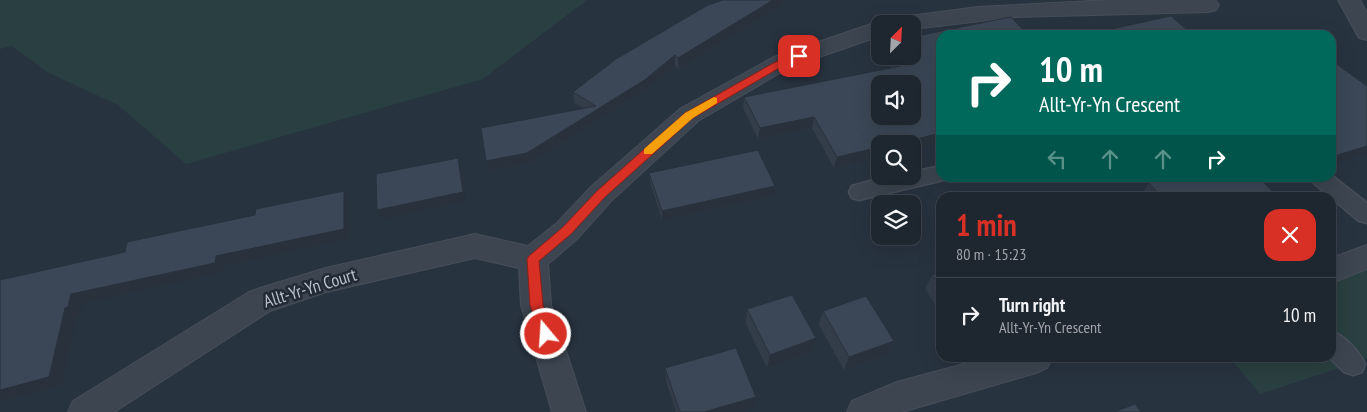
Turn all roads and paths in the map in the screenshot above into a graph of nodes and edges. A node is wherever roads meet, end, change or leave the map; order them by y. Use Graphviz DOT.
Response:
graph roads {
  1 [pos="1199,0"];
  2 [pos="1349,0"];
  3 [pos="921,20"];
  4 [pos="871,31"];
  5 [pos="1367,33"];
  6 [pos="936,175"];
  7 [pos="1326,182"];
  8 [pos="859,192"];
  9 [pos="1367,215"];
  10 [pos="1367,257"];
  11 [pos="533,259"];
  12 [pos="1336,269"];
  13 [pos="1336,347"];
  14 [pos="1022,362"];
  15 [pos="1354,364"];
  16 [pos="85,412"];
  17 [pos="569,412"];
  18 [pos="864,412"];
  1 -- 3 [label="street"];
  2 -- 5 [label="street"];
  4 -- 11 [label="street"];
  6 -- 8 [label="lane"];
  7 -- 9 [label="lane"];
  10 -- 12 [label="street"];
  11 -- 16 [label="street, Allt-Yr-Yn Court"];
  11 -- 17 [label="street"];
  13 -- 15 [label="lane"];
  14 -- 18 [label="street"];
}
